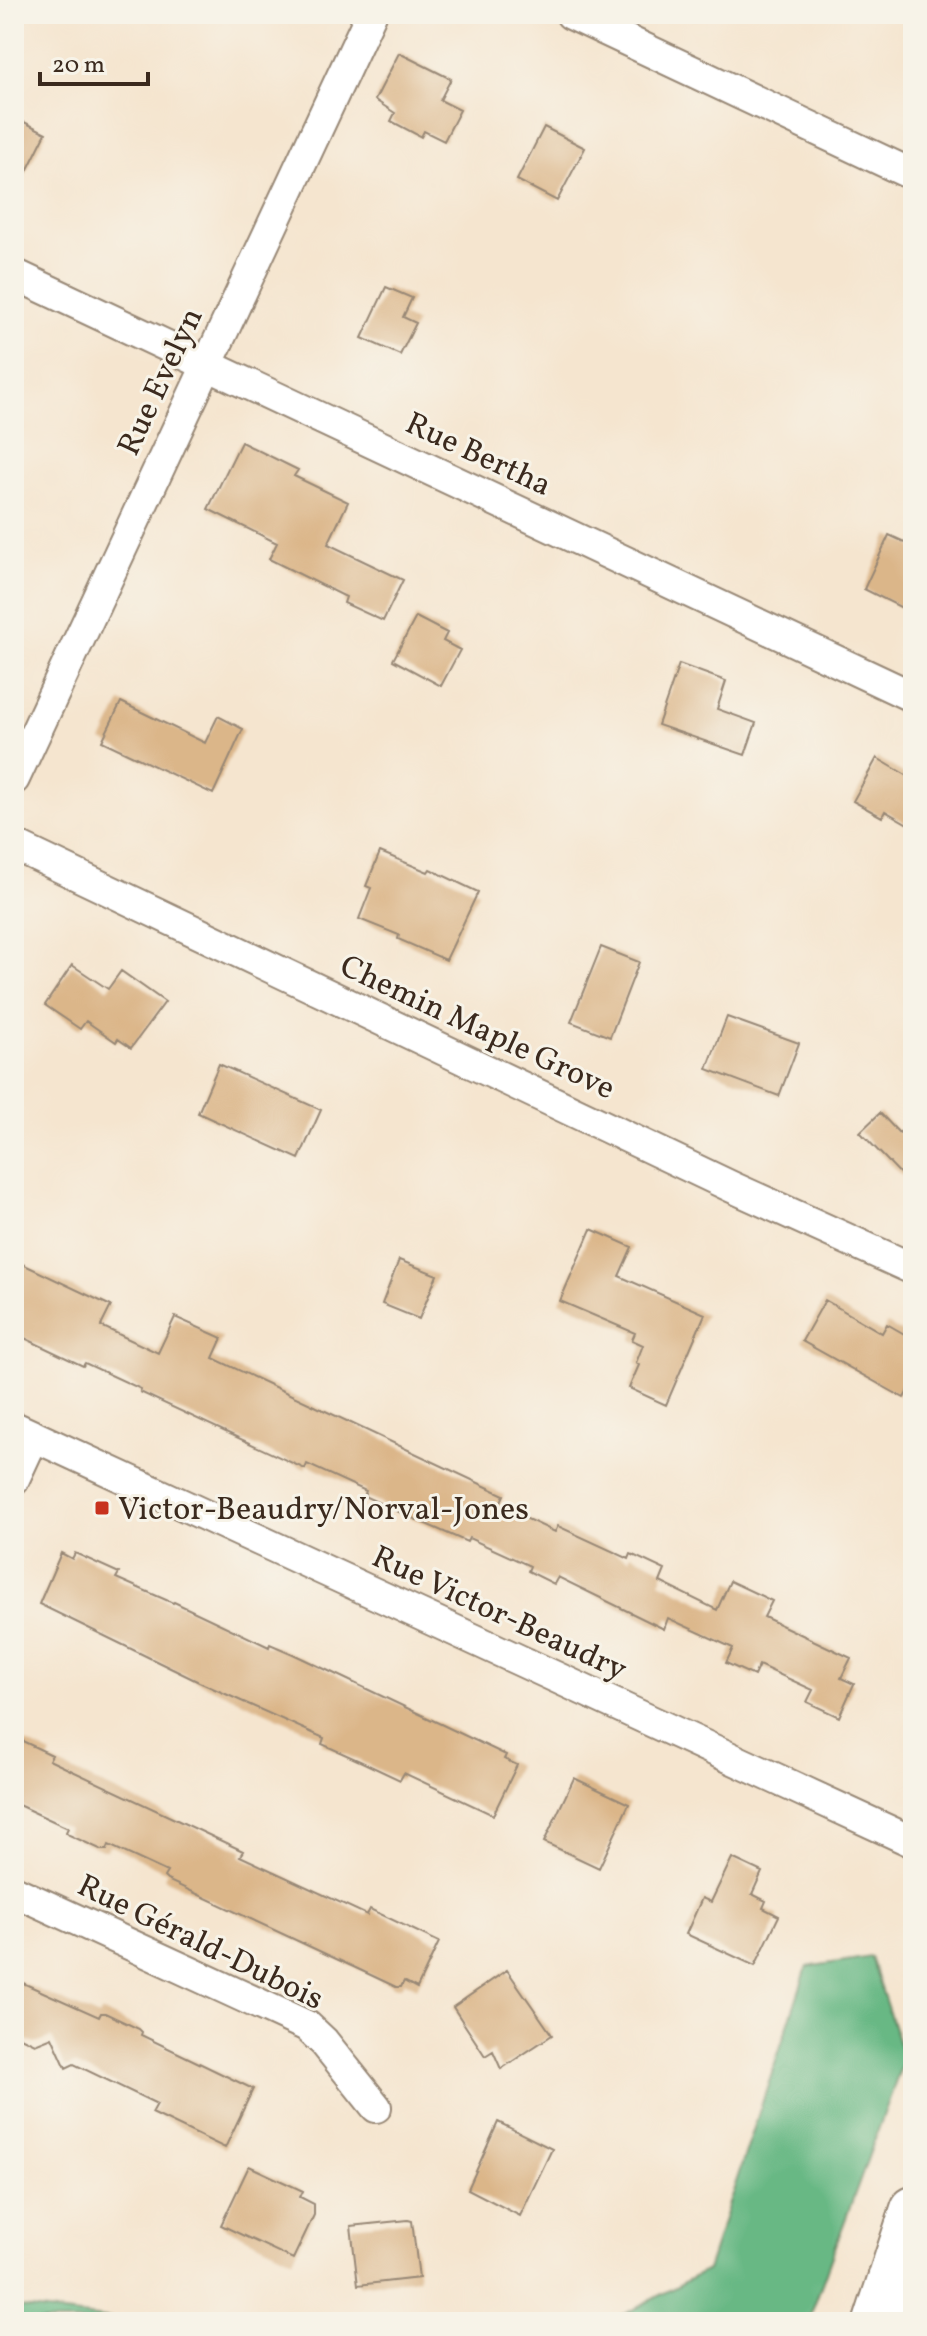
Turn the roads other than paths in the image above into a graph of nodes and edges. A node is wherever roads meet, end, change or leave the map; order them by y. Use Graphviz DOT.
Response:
graph roads {
  1 [pos="371,14"];
  2 [pos="571,14"];
  3 [pos="913,175"];
  4 [pos="14,274"];
  5 [pos="206,364"];
  6 [pos="913,697"];
  7 [pos="14,779"];
  8 [pos="14,845"];
  9 [pos="913,1269"];
  10 [pos="24,1431"];
  11 [pos="14,1479"];
  12 [pos="913,1842"];
  13 [pos="14,1891"];
  14 [pos="376,2107"];
  15 [pos="913,2209"];
  16 [pos="876,2322"];
  1 -- 5 [label="street, Rue Evelyn"];
  2 -- 3 [label="street"];
  4 -- 5 [label="street, Rue Bertha"];
  5 -- 6 [label="street, Rue Bertha"];
  5 -- 7 [label="street, Rue Evelyn"];
  8 -- 9 [label="street, Chemin Maple Grove"];
  10 -- 11 [label="street"];
  10 -- 12 [label="street, Rue Victor-Beaudry"];
  13 -- 14 [label="street, Rue Gérald-Dubois"];
  15 -- 16 [label="main road"];
}
